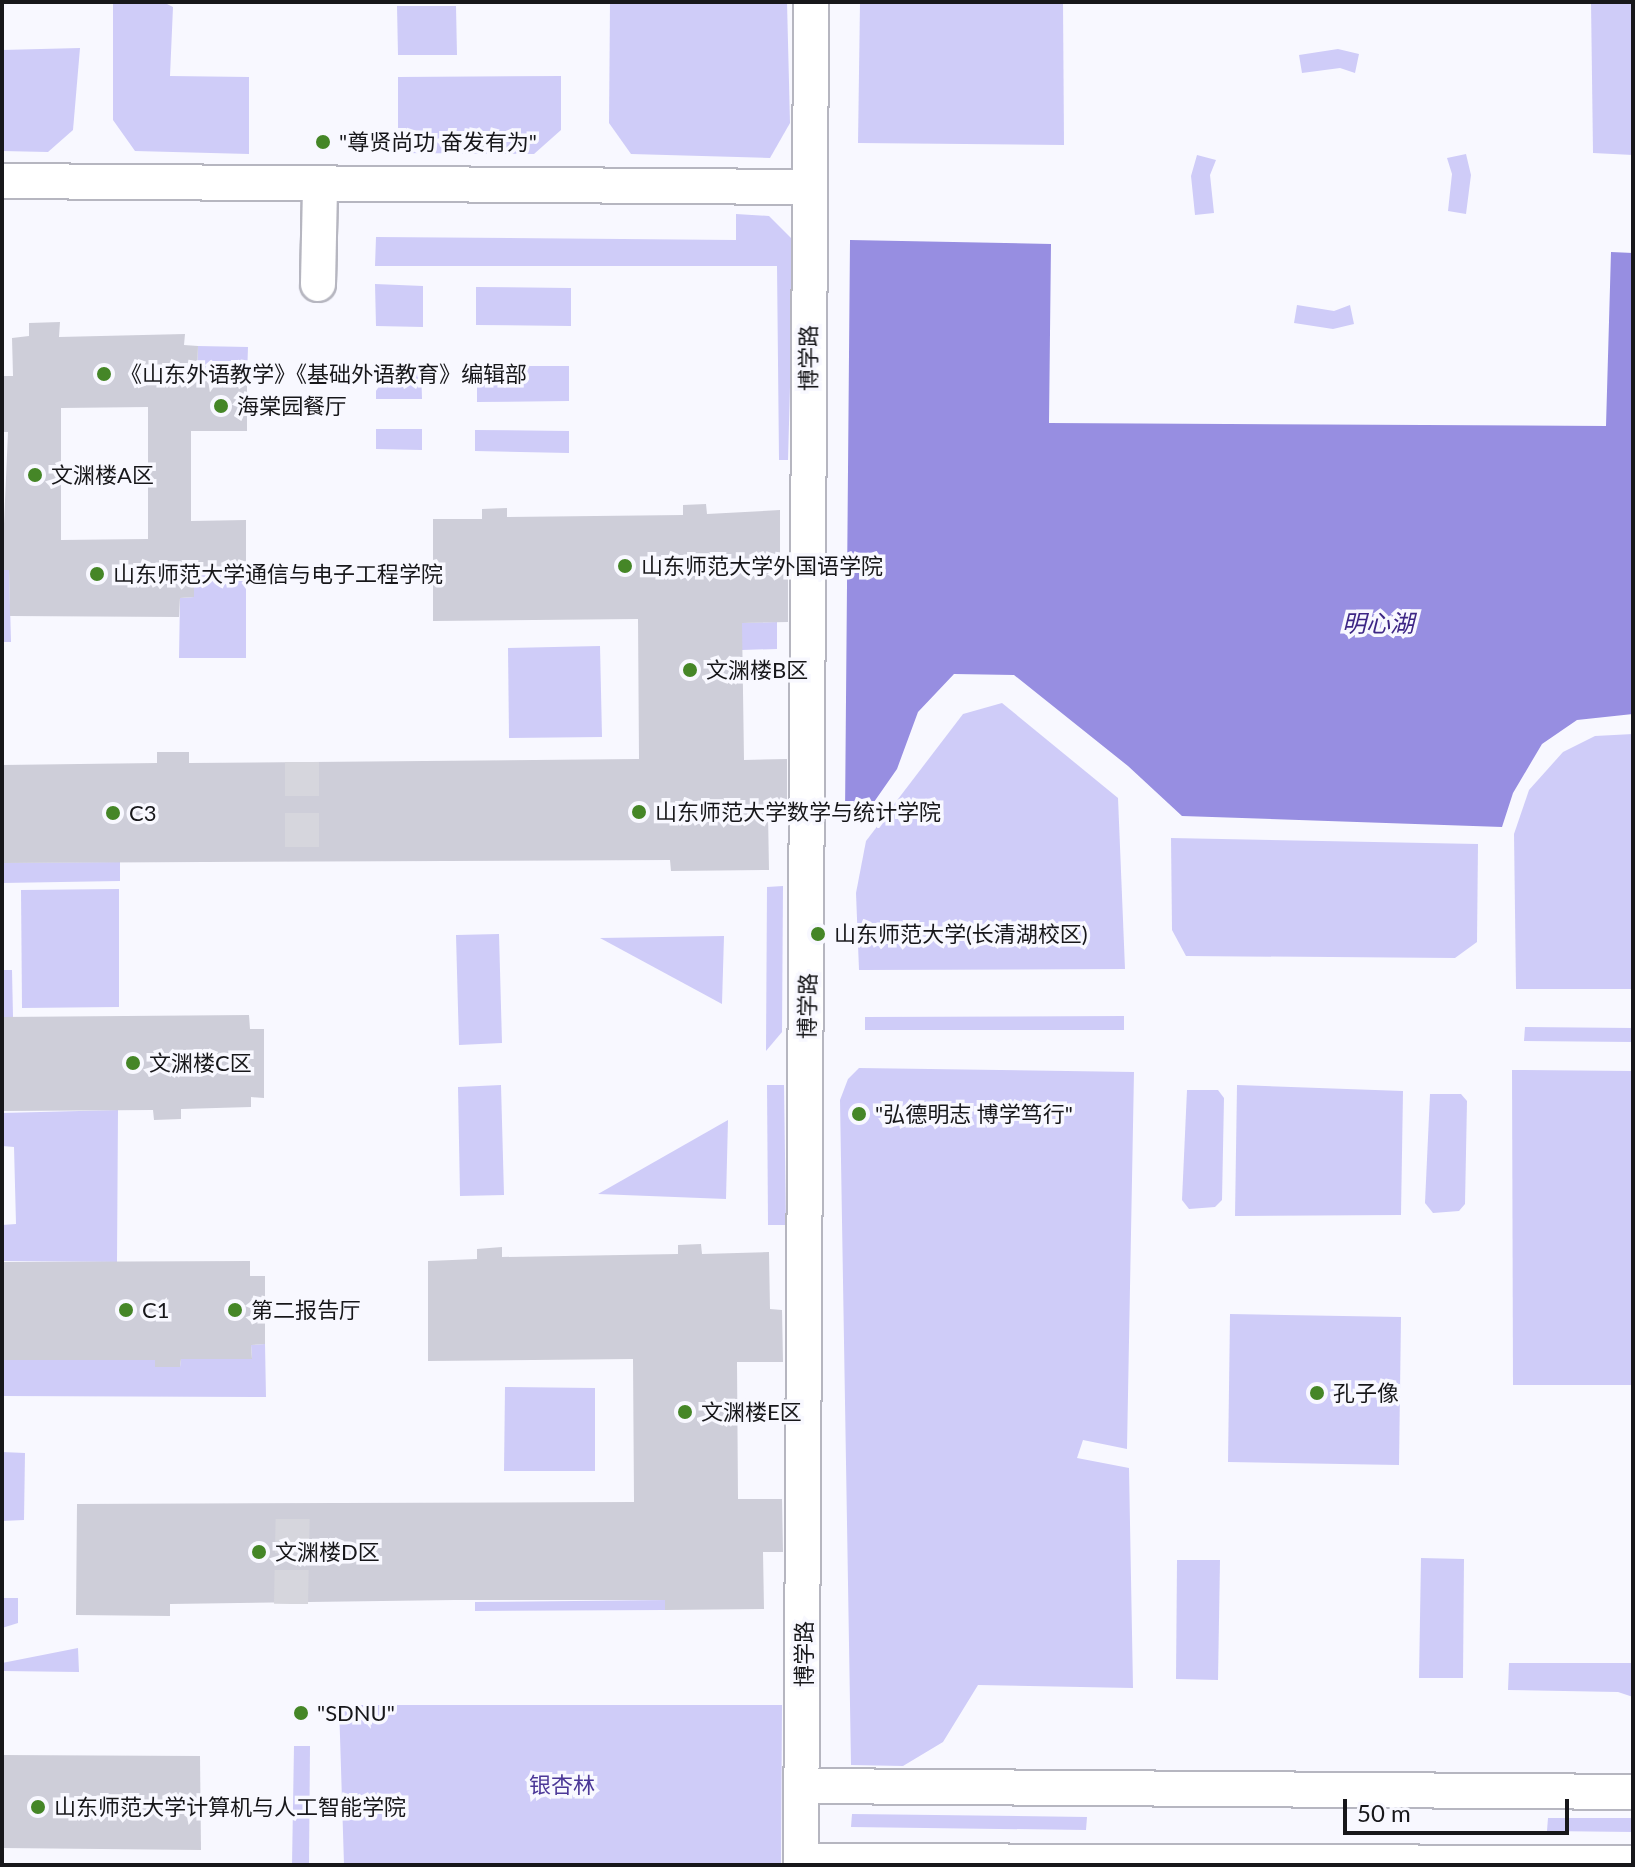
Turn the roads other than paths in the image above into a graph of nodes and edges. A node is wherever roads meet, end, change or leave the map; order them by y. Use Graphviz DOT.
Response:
graph roads {
  1 [pos="811,2"];
  2 [pos="2,181"];
  3 [pos="320,185"];
  4 [pos="809,187"];
  5 [pos="318,284"];
  6 [pos="804,1786"];
  7 [pos="1633,1792"];
  8 [pos="801,1863"];
  9 [pos="1633,1863"];
  1 -- 4 [label="street, 博学路"];
  2 -- 3 [label="street"];
  3 -- 4 [label="street"];
  3 -- 5 [label="street"];
  4 -- 6 [label="street, 博学路"];
  6 -- 7 [label="street"];
  6 -- 8 [label="street, 博学路"];
  8 -- 9 [label="street"];
}
